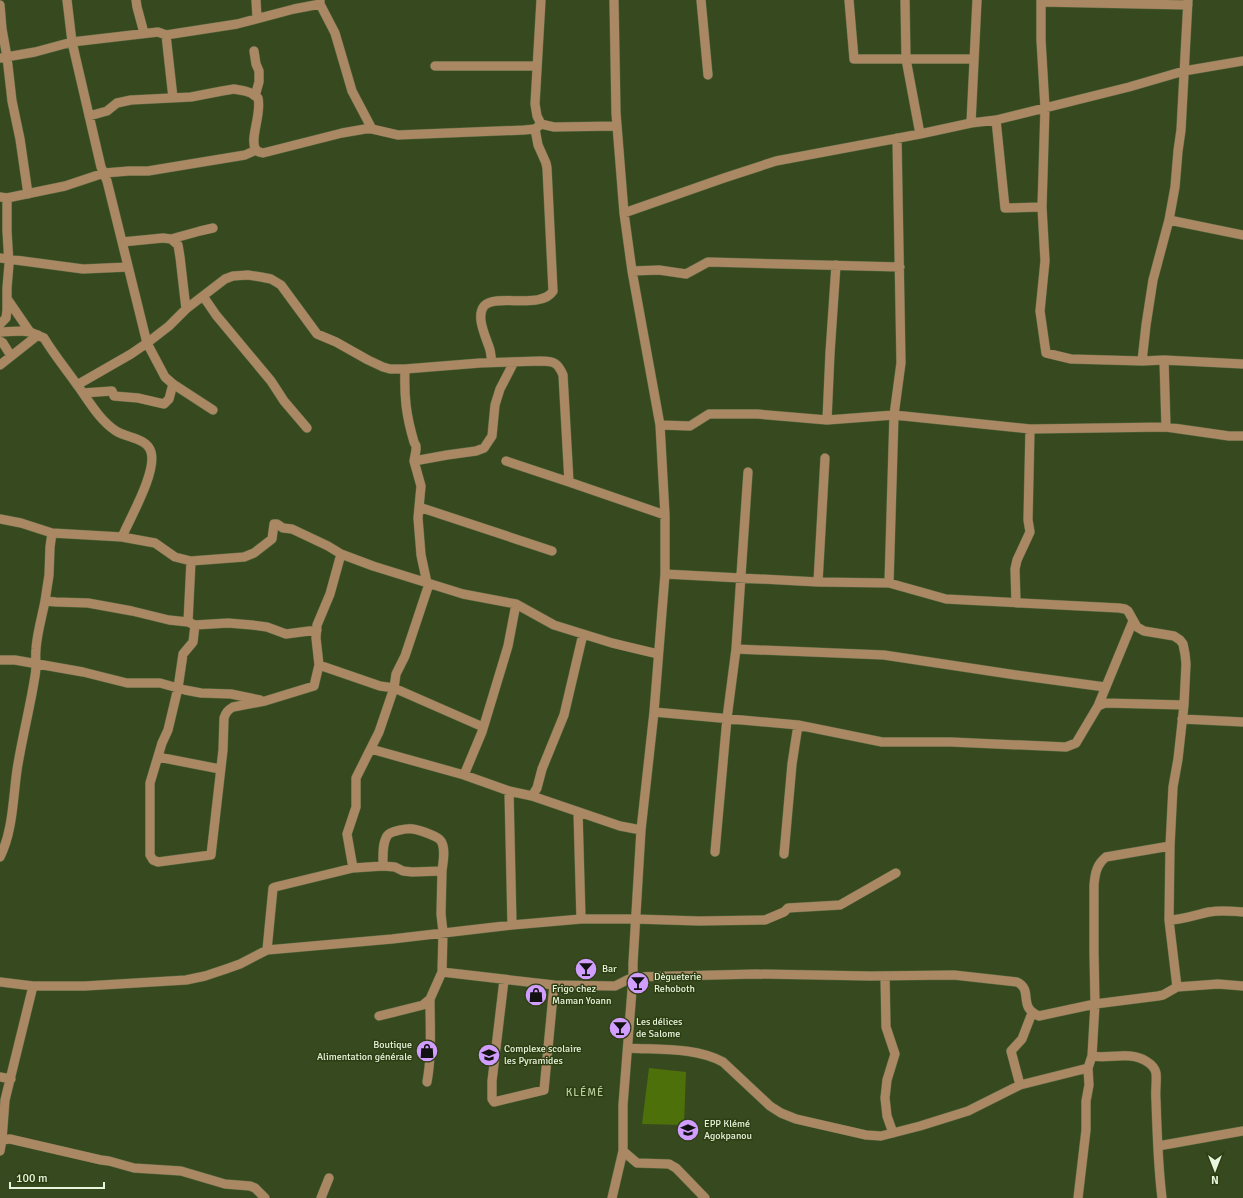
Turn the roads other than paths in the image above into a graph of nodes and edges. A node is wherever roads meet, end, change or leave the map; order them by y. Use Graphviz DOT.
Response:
graph roads {
  1 [pos="67,0"];
  2 [pos="136,0"];
  3 [pos="256,0"];
  4 [pos="541,0"];
  5 [pos="614,0"];
  6 [pos="701,0"];
  7 [pos="849,0"];
  8 [pos="905,0"];
  9 [pos="977,0"];
  10 [pos="1041,1"];
  11 [pos="320,2"];
  12 [pos="1188,3"];
  13 [pos="0,5"];
  14 [pos="257,18"];
  15 [pos="144,33"];
  16 [pos="166,35"];
  17 [pos="72,42"];
  18 [pos="254,52"];
  19 [pos="4,57"];
  20 [pos="906,59"];
  21 [pos="973,59"];
  22 [pos="1243,61"];
  23 [pos="435,66"];
  24 [pos="537,66"];
  25 [pos="1184,71"];
  26 [pos="708,75"];
  27 [pos="255,96"];
  28 [pos="173,98"];
  29 [pos="1045,108"];
  30 [pos="89,116"];
  31 [pos="996,120"];
  32 [pos="971,122"];
  33 [pos="617,126"];
  34 [pos="538,127"];
  35 [pos="372,129"];
  36 [pos="920,134"];
  37 [pos="897,138"];
  38 [pos="256,150"];
  39 [pos="104,174"];
  40 [pos="28,194"];
  41 [pos="3,198"];
  42 [pos="1042,207"];
  43 [pos="624,213"];
  44 [pos="1170,220"];
  45 [pos="213,228"];
  46 [pos="1243,235"];
  47 [pos="171,239"];
  48 [pos="122,242"];
  49 [pos="4,259"];
  50 [pos="836,265"];
  51 [pos="128,267"];
  52 [pos="900,267"];
  53 [pos="632,271"];
  54 [pos="203,296"];
  55 [pos="7,299"];
  56 [pos="186,309"];
  57 [pos="0,324"];
  58 [pos="0,332"];
  59 [pos="34,334"];
  60 [pos="0,341"];
  61 [pos="146,343"];
  62 [pos="11,356"];
  63 [pos="1164,360"];
  64 [pos="1142,361"];
  65 [pos="492,362"];
  66 [pos="514,362"];
  67 [pos="1243,364"];
  68 [pos="0,365"];
  69 [pos="405,369"];
  70 [pos="173,384"];
  71 [pos="77,385"];
  72 [pos="83,393"];
  73 [pos="213,410"];
  74 [pos="894,415"];
  75 [pos="827,420"];
  76 [pos="660,424"];
  77 [pos="1166,427"];
  78 [pos="307,428"];
  79 [pos="1030,429"];
  80 [pos="1243,436"];
  81 [pos="825,458"];
  82 [pos="414,461"];
  83 [pos="506,461"];
  84 [pos="748,472"];
  85 [pos="569,482"];
  86 [pos="419,507"];
  87 [pos="665,515"];
  88 [pos="0,519"];
  89 [pos="52,533"];
  90 [pos="122,537"];
  91 [pos="552,551"];
  92 [pos="340,554"];
  93 [pos="191,561"];
  94 [pos="665,574"];
  95 [pos="742,578"];
  96 [pos="818,582"];
  97 [pos="889,583"];
  98 [pos="428,584"];
  99 [pos="46,601"];
  100 [pos="1016,603"];
  101 [pos="516,604"];
  102 [pos="1133,621"];
  103 [pos="191,623"];
  104 [pos="317,630"];
  105 [pos="583,634"];
  106 [pos="736,649"];
  107 [pos="658,654"];
  108 [pos="0,660"];
  109 [pos="36,664"];
  110 [pos="319,665"];
  111 [pos="1105,687"];
  112 [pos="178,688"];
  113 [pos="394,688"];
  114 [pos="265,701"];
  115 [pos="1184,705"];
  116 [pos="1098,706"];
  117 [pos="654,712"];
  118 [pos="727,718"];
  119 [pos="1182,719"];
  120 [pos="1243,722"];
  121 [pos="798,725"];
  122 [pos="483,726"];
  123 [pos="371,749"];
  124 [pos="158,757"];
  125 [pos="220,769"];
  126 [pos="464,775"];
  127 [pos="508,791"];
  128 [pos="532,796"];
  129 [pos="578,812"];
  130 [pos="641,830"];
  131 [pos="1170,846"];
  132 [pos="715,852"];
  133 [pos="784,854"];
  134 [pos="0,856"];
  135 [pos="383,866"];
  136 [pos="353,868"];
  137 [pos="442,871"];
  138 [pos="896,873"];
  139 [pos="1243,912"];
  140 [pos="581,919"];
  141 [pos="635,919"];
  142 [pos="1169,920"];
  143 [pos="512,925"];
  144 [pos="443,932"];
  145 [pos="267,950"];
  146 [pos="442,972"];
  147 [pos="885,976"];
  148 [pos="633,977"];
  149 [pos="504,980"];
  150 [pos="0,982"];
  151 [pos="554,985"];
  152 [pos="33,986"];
  153 [pos="1243,986"];
  154 [pos="1177,987"];
  155 [pos="430,999"];
  156 [pos="1096,1004"];
  157 [pos="1032,1013"];
  158 [pos="379,1016"];
  159 [pos="628,1048"];
  160 [pos="1092,1056"];
  161 [pos="1088,1068"];
  162 [pos="0,1077"];
  163 [pos="10,1079"];
  164 [pos="427,1082"];
  165 [pos="1020,1085"];
  166 [pos="1243,1132"];
  167 [pos="893,1133"];
  168 [pos="1,1139"];
  169 [pos="1158,1146"];
  170 [pos="0,1151"];
  171 [pos="623,1151"];
  172 [pos="329,1178"];
  173 [pos="265,1198"];
  174 [pos="321,1198"];
  175 [pos="612,1198"];
  176 [pos="705,1198"];
  177 [pos="1078,1198"];
  178 [pos="1162,1198"];
  1 -- 17 [label="street"];
  2 -- 15 [label="street"];
  3 -- 14 [label="street"];
  4 -- 24 [label="street"];
  5 -- 33 [label="street"];
  6 -- 26 [label="street"];
  7 -- 20 [label="street"];
  8 -- 20 [label="street"];
  9 -- 21 [label="street"];
  10 -- 12 [label="street"];
  10 -- 29 [label="street"];
  11 -- 14 [label="street"];
  11 -- 35 [label="street"];
  12 -- 25 [label="street"];
  13 -- 19 [label="street"];
  14 -- 16 [label="street"];
  15 -- 16 [label="street"];
  15 -- 17 [label="street"];
  16 -- 28 [label="street"];
  17 -- 19 [label="street"];
  17 -- 30 [label="street"];
  18 -- 27 [label="street"];
  19 -- 40 [label="street"];
  20 -- 21 [label="street"];
  20 -- 36 [label="street"];
  21 -- 32 [label="street"];
  22 -- 25 [label="street"];
  23 -- 24 [label="street"];
  24 -- 34 [label="street"];
  25 -- 29 [label="street"];
  25 -- 44 [label="street"];
  27 -- 28 [label="street"];
  27 -- 38 [label="street"];
  28 -- 30 [label="street"];
  29 -- 31 [label="street"];
  29 -- 42 [label="street"];
  30 -- 39 [label="street"];
  31 -- 32 [label="street"];
  31 -- 42 [label="street"];
  32 -- 36 [label="street"];
  33 -- 34 [label="street"];
  33 -- 43 [label="street"];
  34 -- 35 [label="street"];
  34 -- 65 [label="street"];
  35 -- 38 [label="street"];
  36 -- 37 [label="street"];
  37 -- 43 [label="street"];
  37 -- 52 [label="street"];
  38 -- 39 [label="street"];
  39 -- 40 [label="street"];
  39 -- 48 [label="street"];
  40 -- 41 [label="street"];
  41 -- 49 [label="street"];
  42 -- 64 [label="street"];
  43 -- 53 [label="street"];
  44 -- 46 [label="street"];
  44 -- 64 [label="street"];
  45 -- 47 [label="street"];
  47 -- 48 [label="street"];
  47 -- 56 [label="street"];
  48 -- 51 [label="street"];
  49 -- 51 [label="street"];
  49 -- 55 [label="street"];
  50 -- 52 [label="street"];
  50 -- 53 [label="street"];
  50 -- 75 [label="street"];
  51 -- 61 [label="street"];
  52 -- 74 [label="street"];
  53 -- 76 [label="street"];
  54 -- 56 [label="street"];
  54 -- 69 [label="street"];
  54 -- 78 [label="street"];
  55 -- 57 [label="street"];
  55 -- 59 [label="street"];
  56 -- 61 [label="street"];
  58 -- 59 [label="street"];
  59 -- 62 [label="street"];
  59 -- 71 [label="street"];
  60 -- 62 [label="street"];
  61 -- 70 [label="street"];
  61 -- 71 [label="street"];
  62 -- 68 [label="street"];
  63 -- 64 [label="street"];
  63 -- 67 [label="street"];
  63 -- 77 [label="street"];
  65 -- 66 [label="street"];
  65 -- 69 [label="street"];
  66 -- 82 [label="street"];
  66 -- 85 [label="street"];
  69 -- 82 [label="street"];
  70 -- 72 [label="street"];
  70 -- 73 [label="street"];
  71 -- 72 [label="street"];
  72 -- 90 [label="street"];
  74 -- 75 [label="street"];
  74 -- 79 [label="street"];
  74 -- 97 [label="street"];
  75 -- 76 [label="street"];
  76 -- 87 [label="street"];
  77 -- 79 [label="street"];
  77 -- 80 [label="street"];
  79 -- 100 [label="street"];
  81 -- 96 [label="street"];
  82 -- 86 [label="street"];
  83 -- 85 [label="street"];
  84 -- 95 [label="street"];
  85 -- 87 [label="street"];
  86 -- 91 [label="street"];
  86 -- 98 [label="street"];
  87 -- 94 [label="street"];
  88 -- 89 [label="street"];
  89 -- 90 [label="street"];
  89 -- 99 [label="street"];
  90 -- 93 [label="street"];
  92 -- 93 [label="street"];
  92 -- 98 [label="street"];
  92 -- 104 [label="street"];
  93 -- 103 [label="street"];
  94 -- 95 [label="street"];
  94 -- 107 [label="street"];
  95 -- 96 [label="street"];
  95 -- 106 [label="street"];
  96 -- 97 [label="street"];
  97 -- 100 [label="street"];
  98 -- 101 [label="street"];
  98 -- 113 [label="street"];
  99 -- 103 [label="street"];
  99 -- 109 [label="street"];
  100 -- 102 [label="street"];
  101 -- 105 [label="street"];
  101 -- 122 [label="street"];
  102 -- 111 [label="street"];
  102 -- 115 [label="street"];
  103 -- 104 [label="street"];
  103 -- 112 [label="street"];
  104 -- 110 [label="street"];
  105 -- 107 [label="street"];
  105 -- 128 [label="street"];
  106 -- 111 [label="street"];
  106 -- 118 [label="street"];
  107 -- 117 [label="street"];
  108 -- 109 [label="street"];
  109 -- 112 [label="street"];
  109 -- 134 [label="street"];
  110 -- 113 [label="street"];
  110 -- 114 [label="street"];
  111 -- 116 [label="street"];
  112 -- 114 [label="street"];
  112 -- 124 [label="street"];
  113 -- 122 [label="street"];
  113 -- 123 [label="street"];
  114 -- 125 [label="street"];
  115 -- 116 [label="street"];
  115 -- 119 [label="street"];
  116 -- 121 [label="street"];
  117 -- 118 [label="street"];
  117 -- 130 [label="street"];
  118 -- 121 [label="street"];
  118 -- 132 [label="street"];
  119 -- 120 [label="street"];
  119 -- 131 [label="street"];
  121 -- 133 [label="street"];
  122 -- 126 [label="street"];
  123 -- 126 [label="street"];
  123 -- 136 [label="street"];
  124 -- 125 [label="street"];
  124 -- 125 [label="street"];
  126 -- 127 [label="street"];
  127 -- 128 [label="street"];
  127 -- 143 [label="street"];
  128 -- 129 [label="street"];
  129 -- 130 [label="street"];
  129 -- 140 [label="street"];
  130 -- 141 [label="street"];
  131 -- 142 [label="street"];
  131 -- 156 [label="street"];
  135 -- 136 [label="street"];
  135 -- 137 [label="street"];
  135 -- 137 [label="street"];
  136 -- 145 [label="street"];
  137 -- 144 [label="street"];
  138 -- 141 [label="street"];
  139 -- 142 [label="street"];
  140 -- 141 [label="street"];
  140 -- 143 [label="street"];
  141 -- 148 [label="street"];
  142 -- 154 [label="street"];
  143 -- 144 [label="street"];
  144 -- 145 [label="street"];
  144 -- 146 [label="street"];
  145 -- 152 [label="street"];
  146 -- 149 [label="street"];
  146 -- 155 [label="street"];
  147 -- 148 [label="street"];
  147 -- 157 [label="street"];
  147 -- 167 [label="street"];
  148 -- 151 [label="street"];
  148 -- 159 [label="street"];
  149 -- 151 [label="street"];
  149 -- 151 [label="street"];
  150 -- 152 [label="street"];
  152 -- 163 [label="street"];
  153 -- 154 [label="street"];
  154 -- 156 [label="street"];
  155 -- 158 [label="street"];
  155 -- 164 [label="street"];
  156 -- 157 [label="street"];
  156 -- 160 [label="street"];
  157 -- 165 [label="street"];
  159 -- 167 [label="street"];
  159 -- 171 [label="street"];
  160 -- 161 [label="street"];
  160 -- 169 [label="street"];
  161 -- 165 [label="street"];
  161 -- 177 [label="street"];
  162 -- 163 [label="street"];
  163 -- 168 [label="street"];
  165 -- 167 [label="street"];
  166 -- 169 [label="street"];
  168 -- 170 [label="street"];
  168 -- 173 [label="street"];
  169 -- 178 [label="street"];
  171 -- 175 [label="street"];
  171 -- 176 [label="street"];
  172 -- 174 [label="street"];
}
